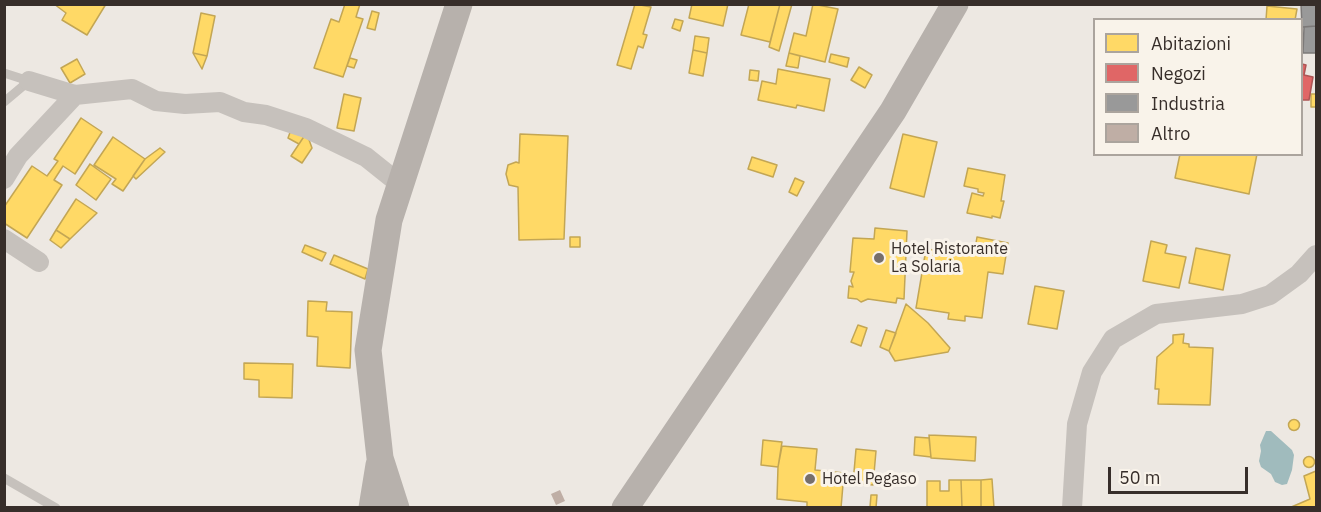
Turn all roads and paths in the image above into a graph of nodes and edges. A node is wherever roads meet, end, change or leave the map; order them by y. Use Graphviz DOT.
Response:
graph roads {
  1 [pos="459,4"];
  2 [pos="955,4"];
  3 [pos="4,73"];
  4 [pos="29,81"];
  5 [pos="75,95"];
  6 [pos="4,102"];
  7 [pos="4,179"];
  8 [pos="401,185"];
  9 [pos="4,239"];
  10 [pos="1317,255"];
  11 [pos="39,262"];
  12 [pos="380,458"];
  13 [pos="4,478"];
  14 [pos="56,507"];
  15 [pos="372,507"];
  16 [pos="396,507"];
  17 [pos="625,507"];
  18 [pos="1071,507"];
  1 -- 8 [label="street"];
  2 -- 17 [label="street"];
  3 -- 4 [label="lane"];
  4 -- 5 [label="street"];
  4 -- 6 [label="lane"];
  5 -- 7 [label="street"];
  5 -- 8 [label="street"];
  8 -- 12 [label="street"];
  9 -- 11 [label="street"];
  10 -- 18 [label="street"];
  12 -- 15 [label="street"];
  12 -- 16 [label="street"];
  13 -- 14 [label="lane"];
}
